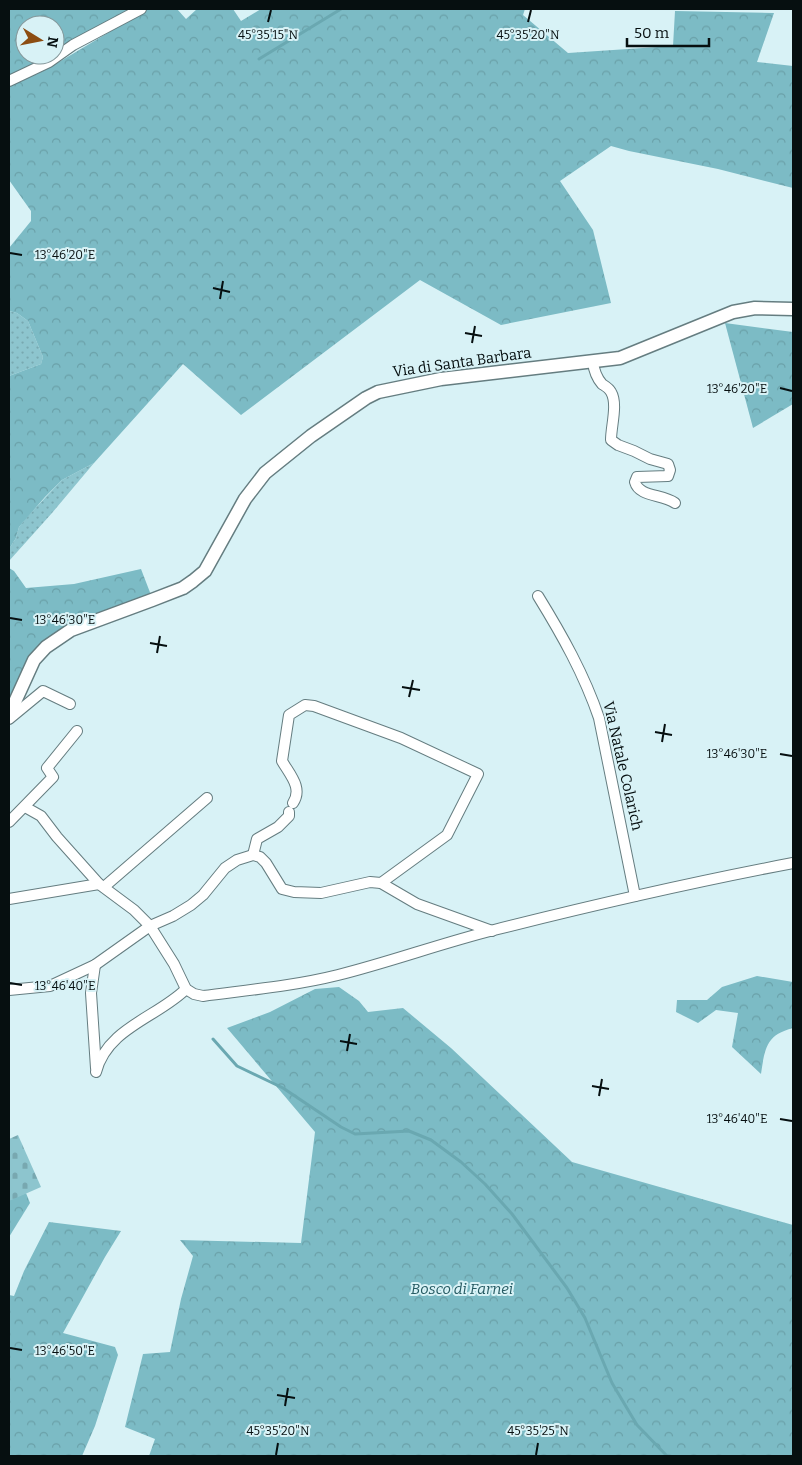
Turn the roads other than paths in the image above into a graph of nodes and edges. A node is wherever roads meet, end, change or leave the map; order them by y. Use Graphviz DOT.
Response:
graph roads {
  1 [pos="141,9"];
  2 [pos="9,81"];
  3 [pos="793,309"];
  4 [pos="593,362"];
  5 [pos="675,504"];
  6 [pos="538,596"];
  7 [pos="70,704"];
  8 [pos="9,717"];
  9 [pos="77,731"];
  10 [pos="207,798"];
  11 [pos="26,806"];
  12 [pos="9,822"];
  13 [pos="253,855"];
  14 [pos="793,864"];
  15 [pos="381,883"];
  16 [pos="101,886"];
  17 [pos="635,896"];
  18 [pos="9,899"];
  19 [pos="150,926"];
  20 [pos="492,931"];
  21 [pos="95,965"];
  22 [pos="186,989"];
  23 [pos="9,990"];
  1 -- 2 [label="street"];
  3 -- 4 [label="street, Via di Santa Barbara"];
  4 -- 5 [label="street"];
  4 -- 8 [label="street, Via di Santa Barbara"];
  6 -- 17 [label="street, Via Natale Colarich"];
  7 -- 8 [label="street"];
  9 -- 11 [label="street"];
  10 -- 16 [label="street"];
  11 -- 12 [label="street"];
  11 -- 16 [label="street"];
  13 -- 15 [label="street"];
  13 -- 15 [label="street"];
  13 -- 19 [label="street"];
  14 -- 17 [label="street"];
  15 -- 20 [label="street"];
  16 -- 18 [label="street"];
  16 -- 19 [label="street"];
  17 -- 20 [label="street"];
  19 -- 21 [label="street"];
  19 -- 22 [label="street"];
  20 -- 22 [label="street"];
  21 -- 22 [label="street"];
  21 -- 23 [label="street"];
}
